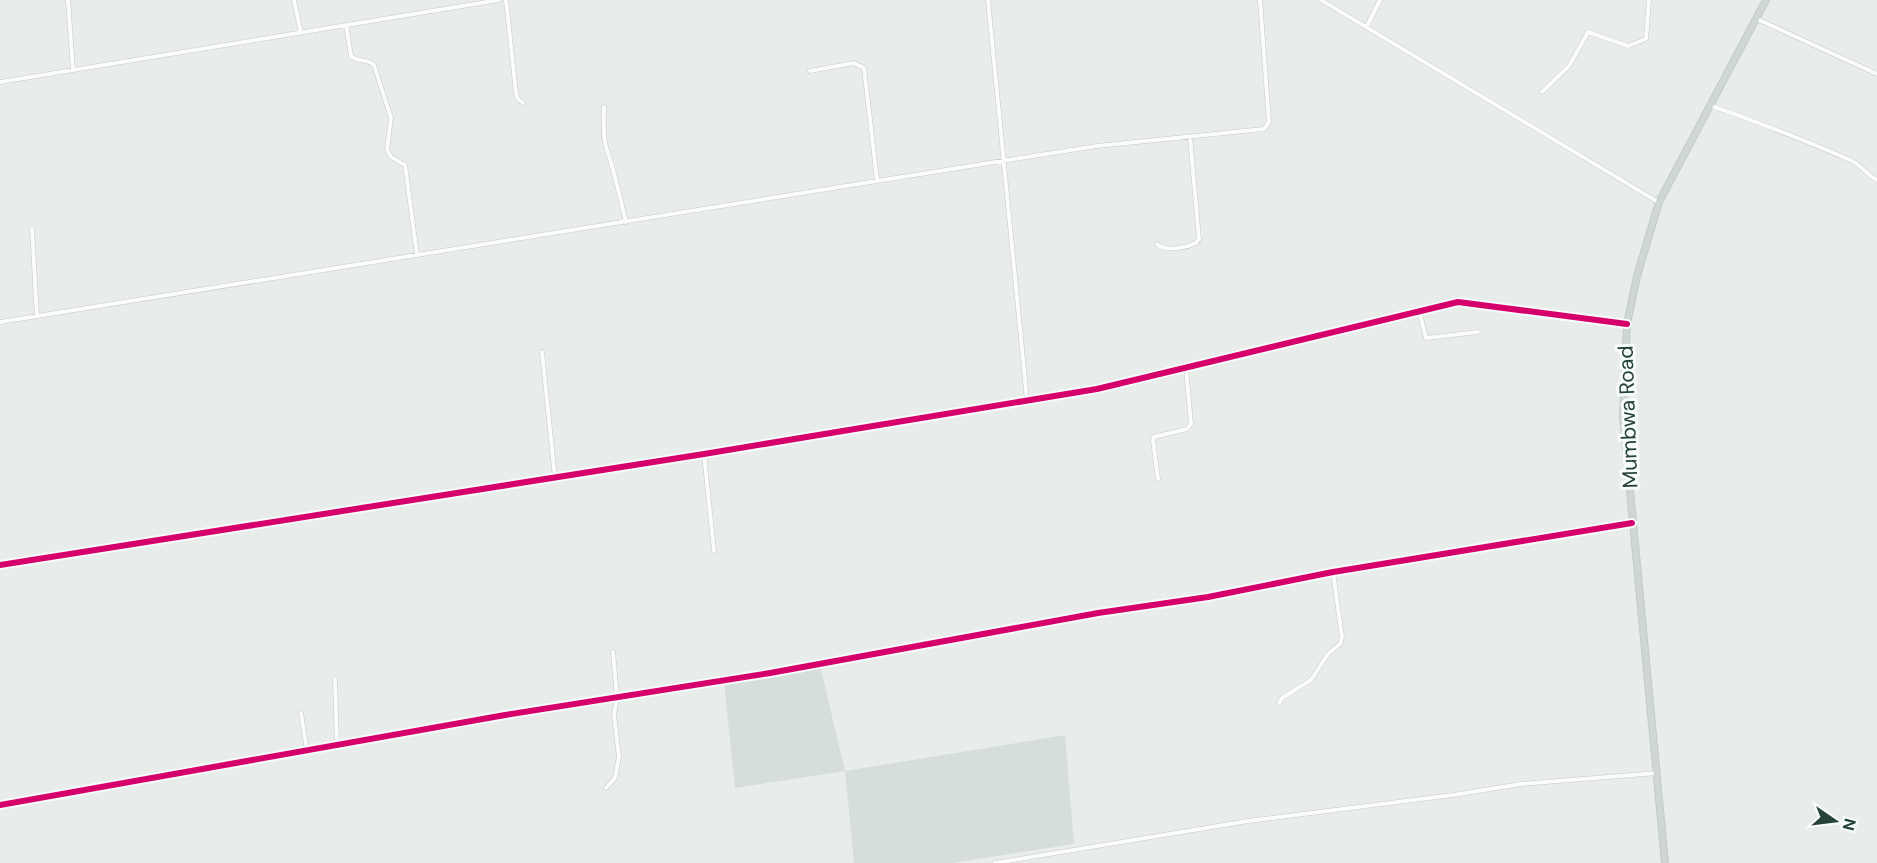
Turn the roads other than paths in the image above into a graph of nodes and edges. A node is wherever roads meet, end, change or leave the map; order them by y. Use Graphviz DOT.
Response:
graph roads {
  1 [pos="69,0"];
  2 [pos="294,0"];
  3 [pos="499,0"];
  4 [pos="506,0"];
  5 [pos="988,0"];
  6 [pos="1260,0"];
  7 [pos="1321,0"];
  8 [pos="1380,0"];
  9 [pos="1649,0"];
  10 [pos="1766,0"];
  11 [pos="1756,19"];
  12 [pos="346,25"];
  13 [pos="1367,26"];
  14 [pos="301,33"];
  15 [pos="74,70"];
  16 [pos="810,71"];
  17 [pos="1877,74"];
  18 [pos="0,82"];
  19 [pos="1542,92"];
  20 [pos="523,103"];
  21 [pos="1708,105"];
  22 [pos="604,107"];
  23 [pos="1190,137"];
  24 [pos="1003,161"];
  25 [pos="877,180"];
  26 [pos="1877,180"];
  27 [pos="1659,202"];
  28 [pos="626,222"];
  29 [pos="32,229"];
  30 [pos="1157,244"];
  31 [pos="417,255"];
  32 [pos="1419,311"];
  33 [pos="37,316"];
  34 [pos="0,322"];
  35 [pos="1627,324"];
  36 [pos="1478,332"];
  37 [pos="542,352"];
  38 [pos="1186,368"];
  39 [pos="1027,400"];
  40 [pos="704,454"];
  41 [pos="555,478"];
  42 [pos="1158,479"];
  43 [pos="1632,523"];
  44 [pos="714,550"];
  45 [pos="0,565"];
  46 [pos="1333,572"];
  47 [pos="613,652"];
  48 [pos="335,679"];
  49 [pos="617,697"];
  50 [pos="1279,703"];
  51 [pos="301,713"];
  52 [pos="338,746"];
  53 [pos="307,751"];
  54 [pos="1658,773"];
  55 [pos="606,788"];
  56 [pos="0,805"];
  57 [pos="995,863"];
  58 [pos="1665,863"];
  1 -- 15 [label="street"];
  2 -- 14 [label="street"];
  3 -- 12 [label="street"];
  4 -- 20 [label="street"];
  5 -- 24 [label="street"];
  6 -- 23 [label="street"];
  7 -- 13 [label="street"];
  8 -- 13 [label="street"];
  9 -- 19 [label="street"];
  10 -- 11 [label="main road, Mumbwa Road"];
  11 -- 17 [label="street"];
  11 -- 21 [label="main road, Mumbwa Road"];
  12 -- 14 [label="street"];
  12 -- 31 [label="street"];
  13 -- 27 [label="street"];
  14 -- 15 [label="street"];
  15 -- 18 [label="street"];
  16 -- 25 [label="street"];
  21 -- 26 [label="street"];
  21 -- 27 [label="main road, Mumbwa Road"];
  22 -- 28 [label="street"];
  23 -- 24 [label="street"];
  23 -- 30 [label="street"];
  24 -- 25 [label="street"];
  24 -- 39 [label="street"];
  25 -- 28 [label="street"];
  27 -- 35 [label="main road, Mumbwa Road"];
  28 -- 31 [label="street"];
  29 -- 33 [label="street"];
  31 -- 33 [label="street"];
  32 -- 35 [label="street"];
  32 -- 36 [label="street"];
  32 -- 38 [label="street"];
  33 -- 34 [label="street"];
  35 -- 43 [label="main road, Mumbwa Road"];
  37 -- 41 [label="street"];
  38 -- 39 [label="street"];
  38 -- 42 [label="street"];
  39 -- 40 [label="street"];
  40 -- 41 [label="street"];
  40 -- 44 [label="street"];
  41 -- 45 [label="street"];
  43 -- 46 [label="street"];
  43 -- 54 [label="main road, Mumbwa Road"];
  46 -- 49 [label="street"];
  46 -- 50 [label="street"];
  47 -- 49 [label="street"];
  48 -- 52 [label="street"];
  49 -- 52 [label="street"];
  49 -- 55 [label="street"];
  51 -- 53 [label="street"];
  52 -- 53 [label="street"];
  53 -- 56 [label="street"];
  54 -- 57 [label="street"];
  54 -- 58 [label="main road, Mumbwa Road"];
}
